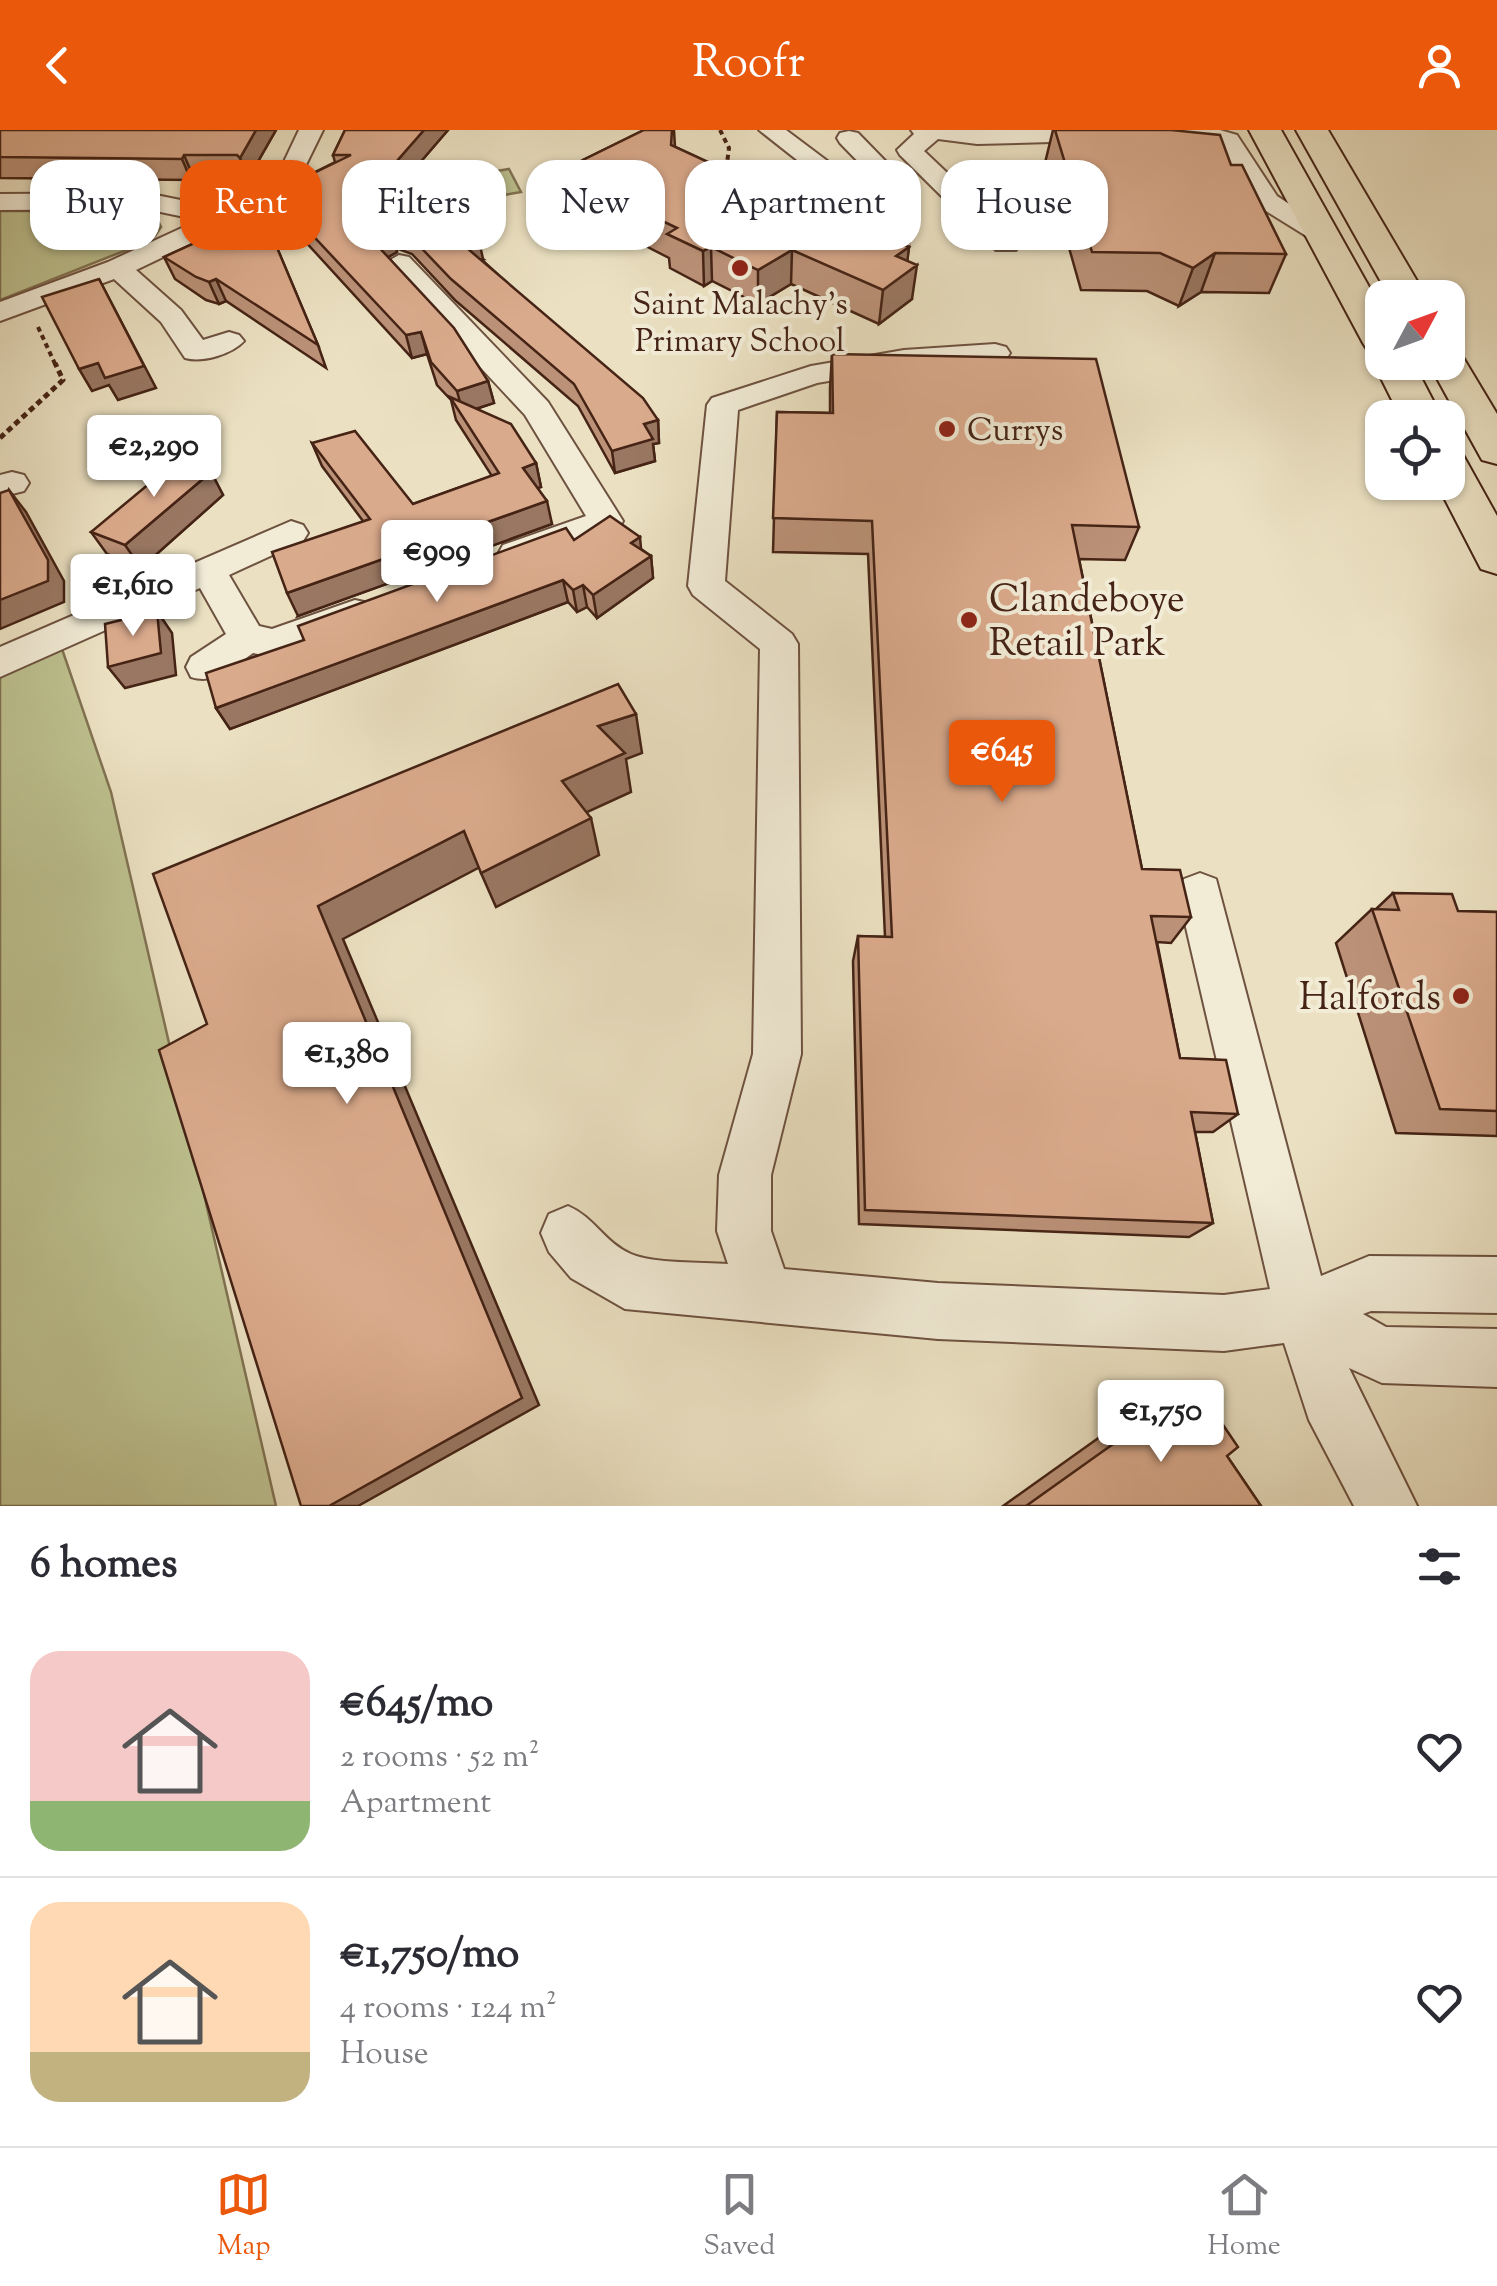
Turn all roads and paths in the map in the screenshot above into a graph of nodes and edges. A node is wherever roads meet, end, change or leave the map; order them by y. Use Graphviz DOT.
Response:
graph roads {
  1 [pos="311,130"];
  2 [pos="720,130"];
  3 [pos="772,130"];
  4 [pos="1198,130"];
  5 [pos="1265,130"];
  6 [pos="1288,130"];
  7 [pos="1312,130"];
  8 [pos="1072,133"];
  9 [pos="850,138"];
  10 [pos="921,138"];
  11 [pos="297,160"];
  12 [pos="727,160"];
  13 [pos="941,163"];
  14 [pos="0,202"];
  15 [pos="180,208"];
  16 [pos="180,238"];
  17 [pos="1327,241"];
  18 [pos="860,255"];
  19 [pos="399,263"];
  20 [pos="118,268"];
  21 [pos="1399,280"];
  22 [pos="27,304"];
  23 [pos="0,312"];
  24 [pos="1365,312"];
  25 [pos="229,341"];
  26 [pos="995,352"];
  27 [pos="1456,380"];
  28 [pos="0,438"];
  29 [pos="1497,450"];
  30 [pos="1465,497"];
  31 [pos="264,536"];
  32 [pos="1497,558"];
  33 [pos="476,568"];
  34 [pos="209,572"];
  35 [pos="384,602"];
  36 [pos="247,638"];
  37 [pos="0,663"];
  38 [pos="204,667"];
  39 [pos="1200,893"];
  40 [pos="568,1233"];
  41 [pos="1497,1285"];
  42 [pos="766,1295"];
  43 [pos="1303,1313"];
  44 [pos="1497,1358"];
  45 [pos="1388,1506"];
  1 -- 11 [label="street"];
  2 -- 12 [label="path"];
  3 -- 18 [label="street"];
  4 -- 8 [label="street"];
  4 -- 17 [label="street"];
  5 -- 17 [label="highway"];
  6 -- 17 [label="highway"];
  7 -- 21 [label="highway"];
  8 -- 10 [label="street"];
  9 -- 10 [label="street"];
  10 -- 13 [label="street"];
  14 -- 15 [label="street"];
  16 -- 20 [label="street"];
  17 -- 24 [label="highway"];
  19 -- 33 [label="street"];
  20 -- 22 [label="street"];
  20 -- 25 [label="street"];
  22 -- 23 [label="street"];
  22 -- 28 [label="path"];
  26 -- 42 [label="street"];
  27 -- 29 [label="highway"];
  30 -- 32 [label="highway"];
  31 -- 34 [label="street"];
  34 -- 36 [label="street"];
  34 -- 37 [label="street"];
  35 -- 36 [label="street"];
  36 -- 38 [label="street"];
  39 -- 43 [label="street"];
  40 -- 42 [label="street"];
  41 -- 43 [label="street"];
  42 -- 43 [label="street"];
  43 -- 44 [label="street"];
  43 -- 45 [label="street"];
}
